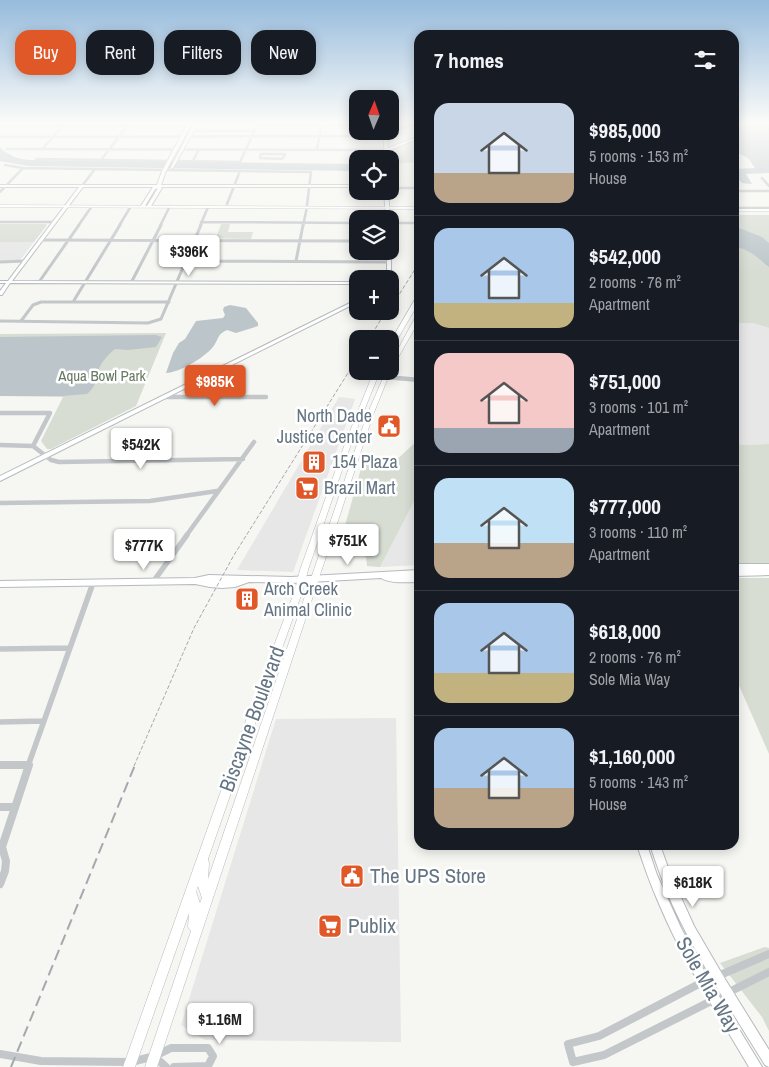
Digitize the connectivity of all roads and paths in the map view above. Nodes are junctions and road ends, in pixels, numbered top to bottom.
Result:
1 (18, 173) edge
2 (92, 173) edge
3 (165, 173) edge
4 (239, 173) edge
5 (312, 173) edge
6 (768, 178) edge
7 (768, 184) edge
8 (0, 186) edge
9 (6, 186) junction
10 (82, 186) junction
11 (158, 186) junction
12 (235, 186) junction
13 (311, 187) junction
14 (349, 187) edge
15 (399, 188) edge
16 (414, 188) edge
17 (739, 191) edge
18 (769, 191) edge
19 (0, 192) edge
20 (387, 200) edge
21 (29, 204) junction
22 (181, 204) junction
23 (228, 204) junction
24 (0, 205) edge
25 (68, 205) junction
26 (147, 205) junction
27 (12, 206) junction
28 (92, 206) junction
29 (131, 206) junction
30 (170, 206) junction
31 (208, 206) junction
32 (217, 206) junction
33 (308, 206) junction
34 (387, 206) junction
35 (414, 206) edge
36 (387, 210) edge
37 (739, 210) edge
38 (769, 210) edge
39 (0, 222) edge
40 (54, 222) junction
41 (201, 222) junction
42 (304, 223) junction
43 (349, 223) edge
44 (399, 223) edge
45 (414, 223) edge
46 (40, 240) junction
47 (69, 240) junction
48 (110, 240) junction
49 (152, 240) junction
50 (194, 240) junction
51 (300, 241) junction
52 (349, 241) edge
53 (24, 261) junction
54 (186, 261) junction
55 (296, 261) junction
56 (0, 262) edge
57 (389, 262) joint
58 (388, 270) edge
59 (0, 282) edge
60 (9, 282) junction
61 (39, 282) junction
62 (85, 282) junction
63 (131, 282) junction
64 (177, 282) junction
65 (349, 284) edge
66 (0, 294) edge
67 (73, 302) junction
68 (169, 302) junction
69 (349, 304) edge
70 (414, 305) edge
71 (411, 310) junction
72 (414, 311) edge
73 (0, 321) edge
74 (21, 321) junction
75 (414, 325) edge
76 (399, 331) edge
77 (399, 338) edge
78 (406, 339) junction
79 (399, 352) edge
80 (399, 375) edge
81 (414, 379) edge
82 (374, 380) edge
83 (385, 380) edge
84 (164, 397) junction
85 (266, 397) dead end
86 (0, 413) edge
87 (254, 442) dead end
88 (348, 442) junction
89 (0, 445) edge
90 (33, 446) junction
91 (46, 456) junction
92 (356, 458) junction
93 (243, 459) junction
94 (0, 479) edge
95 (217, 491) junction
96 (0, 503) edge
97 (769, 566) edge
98 (739, 567) edge
99 (769, 572) edge
100 (414, 573) edge
101 (739, 573) edge
102 (381, 576) junction
103 (303, 578) junction
104 (315, 579) junction
105 (414, 579) edge
106 (154, 582) junction
107 (93, 583) junction
108 (0, 584) edge
109 (69, 648) junction
110 (0, 649) edge
111 (254, 712) junction
112 (268, 714) junction
113 (43, 721) junction
114 (0, 722) edge
115 (0, 765) edge
116 (29, 765) junction
117 (0, 807) edge
118 (14, 807) junction
119 (1, 848) edge
120 (644, 850) edge
121 (657, 850) edge
122 (206, 851) junction
123 (0, 884) edge
124 (191, 893) junction
125 (208, 898) junction
126 (192, 944) junction
127 (769, 954) edge
128 (769, 972) edge
129 (718, 976) junction
130 (706, 981) junction
131 (728, 991) junction
132 (715, 998) junction
133 (0, 1054) edge
134 (769, 1061) edge
135 (153, 1062) edge
136 (130, 1065) edge
137 (166, 1067) edge
138 (174, 1067) edge
139 (756, 1067) edge

1 - 9 street
2 - 10 street
3 - 11 street
4 - 12 street
5 - 13 street
6 - 7 street
8 - 9 street
9 - 10 street
9 - 19 street
10 - 11 street
10 - 25 street
11 - 12 street
11 - 26 street
12 - 13 street
12 - 23 street
13 - 14 street
13 - 33 street
15 - 16 street
17 - 18 street
20 - 34 street
21 - 24 main road
21 - 25 main road
21 - 27 main road
22 - 23 main road
22 - 26 main road
22 - 30 main road
23 - 32 main road
23 - 33 main road
24 - 27 main road
25 - 26 main road
25 - 27 main road
25 - 28 main road
25 - 40 street
26 - 29 main road
26 - 30 main road
28 - 29 main road
28 - 47 street
29 - 48 street
30 - 31 main road
30 - 49 street
31 - 32 main road
31 - 41 street
32 - 33 main road
33 - 34 main road
33 - 34 main road
33 - 42 street
34 - 35 main road
34 - 36 street
37 - 38 main road
39 - 40 street
40 - 46 street
41 - 42 street
41 - 50 street
42 - 43 street
42 - 51 street
44 - 45 street
46 - 47 street
46 - 53 street
47 - 48 street
47 - 61 street
48 - 49 street
48 - 62 street
49 - 50 street
49 - 63 street
50 - 51 street
50 - 54 street
51 - 52 street
51 - 55 street
53 - 56 street
53 - 60 street
54 - 55 street
54 - 64 street
55 - 57 street
57 - 58 street
59 - 60 street
60 - 61 street
60 - 66 street
61 - 62 street
62 - 63 street
62 - 67 street
63 - 64 street
64 - 65 street
64 - 68 street
67 - 68 street
67 - 74 street
68 - 74 street
69 - 84 street
70 - 71 main road
71 - 72 street
71 - 76 main road
73 - 74 street
75 - 78 main road, Biscayne Boulevard
77 - 78 main road
78 - 79 main road, Biscayne Boulevard
80 - 81 street
82 - 88 main road, Biscayne Boulevard
83 - 92 main road, Biscayne Boulevard
84 - 85 street
84 - 91 street
86 - 90 street
87 - 93 street
88 - 92 main road
88 - 103 main road, Biscayne Boulevard
89 - 90 street
90 - 91 street
91 - 93 street
91 - 94 street
92 - 104 main road, Biscayne Boulevard
93 - 95 street
95 - 96 street
95 - 106 street
97 - 98 street
99 - 101 street
100 - 102 street
102 - 104 street
102 - 105 street
103 - 104 street
103 - 106 street
103 - 111 main road, Biscayne Boulevard
104 - 112 main road, Biscayne Boulevard
106 - 107 street
107 - 108 street
107 - 109 street
109 - 110 street
109 - 113 street
111 - 112 main road
111 - 122 main road, Biscayne Boulevard
112 - 125 main road, Biscayne Boulevard
113 - 114 street
113 - 116 street
115 - 116 street
116 - 118 street
117 - 118 street
118 - 119 street
119 - 123 street
120 - 130 street, Sole Mia Way
121 - 129 street, Sole Mia Way
122 - 124 main road, Biscayne Boulevard
122 - 125 main road
124 - 126 main road
124 - 136 main road, Biscayne Boulevard
125 - 126 main road, Biscayne Boulevard
126 - 135 main road, Biscayne Boulevard
127 - 129 street
128 - 131 street
129 - 130 street
129 - 131 street, Sole Mia Way
130 - 132 street, Sole Mia Way
130 - 132 street
131 - 132 street
131 - 134 street, Sole Mia Way
132 - 139 street, Sole Mia Way
133 - 136 street
135 - 136 street
135 - 137 street
135 - 138 street

